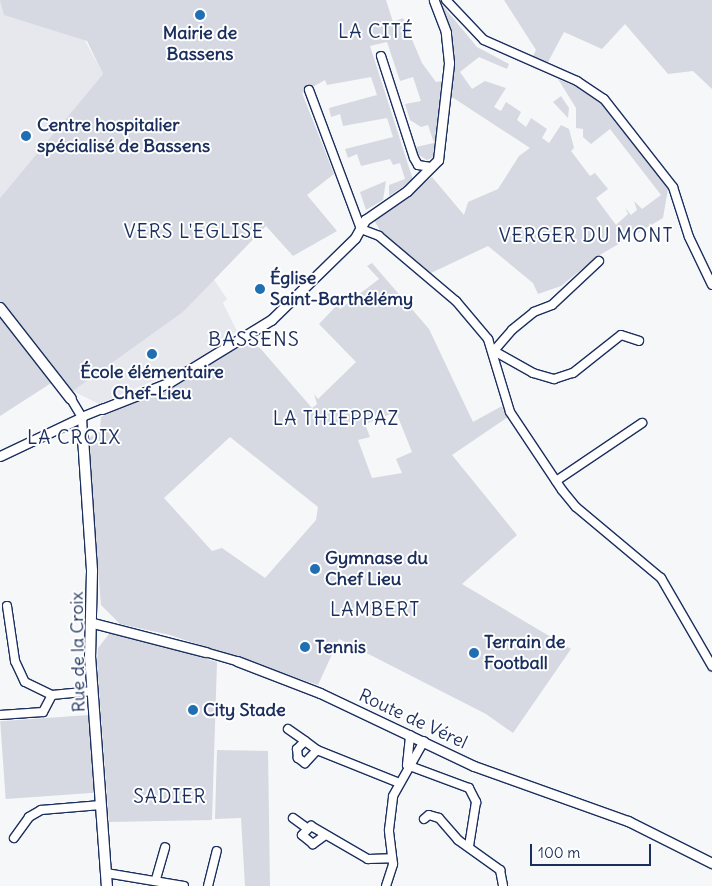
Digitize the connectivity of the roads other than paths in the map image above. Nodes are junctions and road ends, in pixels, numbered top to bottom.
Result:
1 (434, 0) edge
2 (446, 0) edge
3 (381, 56) dead end
4 (309, 90) dead end
5 (430, 167) junction
6 (361, 228) junction
7 (599, 261) dead end
8 (712, 285) edge
9 (0, 308) edge
10 (639, 341) dead end
11 (494, 352) junction
12 (71, 399) joint
13 (102, 409) joint
14 (82, 417) junction
15 (642, 423) dead end
16 (83, 438) joint
17 (0, 456) edge
18 (556, 481) junction
19 (7, 606) dead end
20 (93, 623) junction
21 (205, 652) joint
22 (237, 661) joint
23 (712, 666) edge
24 (93, 691) junction
25 (52, 695) junction
26 (0, 715) edge
27 (288, 729) dead end
28 (410, 735) junction
29 (305, 741) junction
30 (424, 741) junction
31 (317, 750) junction
32 (407, 764) junction
33 (397, 782) junction
34 (101, 805) junction
35 (293, 818) dead end
36 (424, 819) dead end
37 (306, 828) junction
38 (324, 836) junction
39 (14, 838) dead end
40 (469, 846) junction
41 (165, 847) dead end
42 (217, 851) dead end
43 (392, 858) junction
44 (712, 863) edge
45 (106, 872) junction
46 (156, 879) junction
47 (145, 882) edge
48 (107, 886) edge
49 (184, 886) edge
50 (208, 886) edge
51 (386, 886) edge
52 (503, 886) edge

1 - 5 street
2 - 8 street
3 - 5 street
4 - 6 street
5 - 6 street
6 - 11 street
6 - 13 street
7 - 11 street
9 - 12 main road
10 - 11 street
11 - 18 street
12 - 14 street
13 - 14 street
14 - 16 street, Rue de la Croix
14 - 17 street
15 - 18 street
16 - 20 main road, Rue de la Croix
18 - 23 street
19 - 25 street
20 - 21 street, Route de Vérel
20 - 24 main road, Rue de la Croix
21 - 22 street, Route de Vérel
22 - 28 street, Route de Vérel
24 - 25 street
24 - 34 main road, Rue de la Croix
25 - 26 street
27 - 29 street
28 - 30 street, Route de Vérel
28 - 32 street
29 - 31 street
29 - 31 street
30 - 32 street
30 - 44 street, Route de Vérel
31 - 33 street
32 - 33 street
32 - 40 street
33 - 43 street
34 - 39 street
34 - 45 main road, Rue de la Croix
35 - 37 street
36 - 40 street
37 - 38 street
37 - 38 street
38 - 43 street
40 - 52 street
41 - 46 street
42 - 50 street
43 - 51 street
45 - 47 street
45 - 48 main road, Rue de la Croix
46 - 47 street
46 - 49 street

